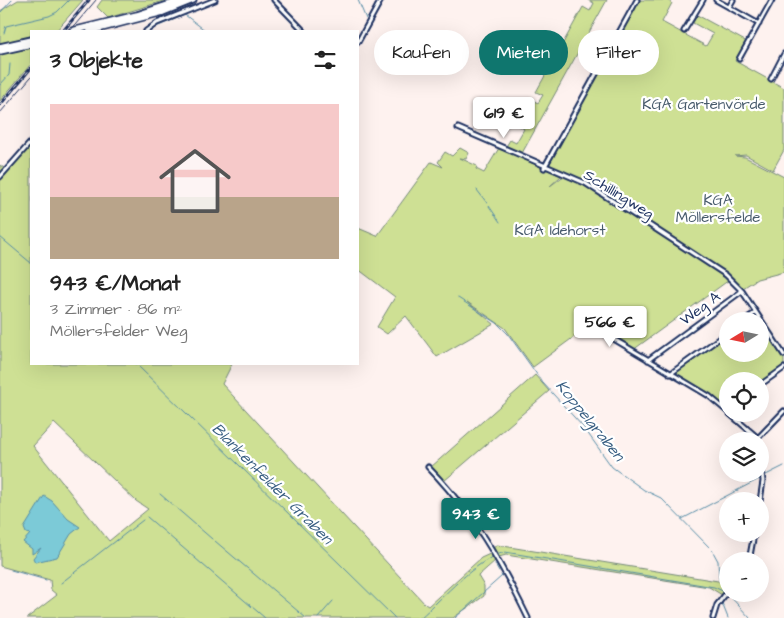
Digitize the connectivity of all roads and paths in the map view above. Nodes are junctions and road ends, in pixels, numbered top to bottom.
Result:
1 (190, 0) edge
2 (215, 0) edge
3 (274, 0) edge
4 (381, 0) edge
5 (638, 0) edge
6 (702, 0) edge
7 (716, 0) edge
8 (733, 0) edge
9 (772, 0) edge
10 (729, 7) junction
11 (759, 24) junction
12 (78, 30) edge
13 (94, 30) edge
14 (148, 30) edge
15 (303, 30) edge
16 (684, 31) dead end
17 (30, 40) edge
18 (359, 40) edge
19 (30, 44) edge
20 (0, 47) edge
21 (0, 51) edge
22 (784, 54) edge
23 (739, 59) dead end
24 (771, 79) dead end
25 (458, 128) dead end
26 (30, 143) edge
27 (544, 168) junction
28 (0, 177) edge
29 (742, 291) junction
30 (754, 312) edge
31 (592, 326) dead end
32 (769, 333) edge
33 (719, 339) edge
34 (784, 355) edge
35 (648, 360) junction
36 (784, 368) edge
37 (670, 374) junction
38 (769, 379) edge
39 (719, 404) edge
40 (784, 411) edge
41 (739, 422) edge
42 (750, 432) edge
43 (765, 432) edge
44 (428, 467) dead end
45 (721, 602) edge
46 (528, 618) edge
47 (713, 618) edge

1 - 12 highway
1 - 13 highway
2 - 14 street
3 - 15 street
4 - 18 street
5 - 27 street
6 - 16 street
7 - 10 street
8 - 10 street
9 - 11 street
10 - 11 street
11 - 23 street
17 - 20 highway
19 - 21 highway
22 - 24 street
25 - 27 street, Schillingweg
26 - 28 street
27 - 29 street, Schillingweg
29 - 30 street, Schillingweg
29 - 35 street, Weg A
31 - 35 street
32 - 34 street, Schillingweg
33 - 37 street
35 - 37 street
36 - 38 street
37 - 39 street
40 - 43 street
41 - 42 street
44 - 46 street
45 - 47 street

